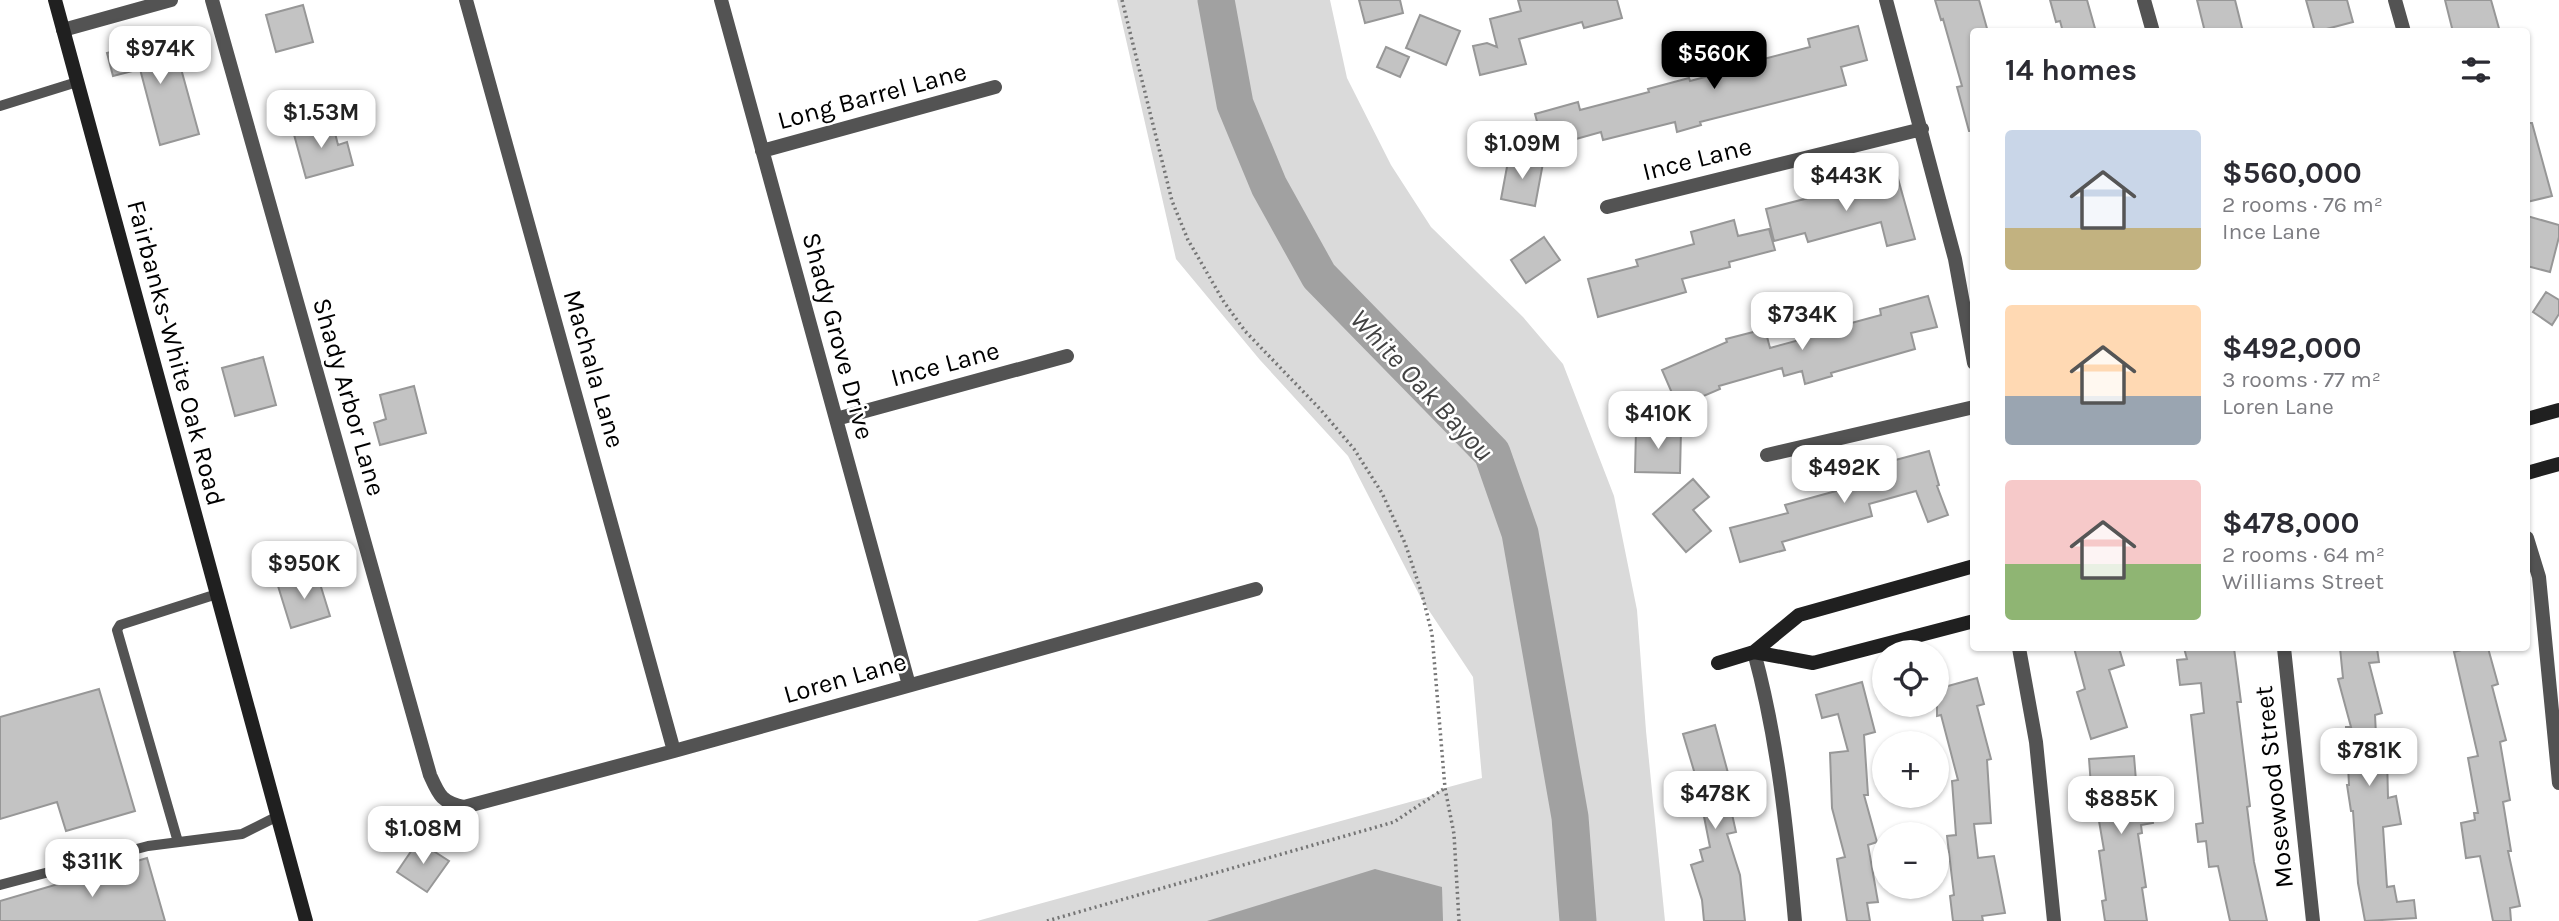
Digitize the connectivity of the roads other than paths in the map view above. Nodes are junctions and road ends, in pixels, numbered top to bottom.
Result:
1 (55, 0) edge
2 (171, 0) edge
3 (212, 0) edge
4 (466, 0) edge
5 (721, 0) edge
6 (1886, 0) edge
7 (2144, 0) edge
8 (2395, 0) edge
9 (2152, 28) edge
10 (2403, 28) edge
11 (63, 30) junction
12 (77, 82) junction
13 (995, 87) dead end
14 (0, 106) edge
15 (1922, 129) junction
16 (762, 151) junction
17 (1606, 207) dead end
18 (1970, 337) edge
19 (1067, 356) dead end
20 (1970, 408) edge
21 (2559, 410) edge
22 (2530, 418) edge
23 (836, 419) junction
24 (1767, 455) dead end
25 (2559, 464) edge
26 (2530, 472) edge
27 (2530, 548) edge
28 (1970, 567) edge
29 (1256, 589) dead end
30 (217, 594) junction
31 (1970, 622) edge
32 (2020, 651) edge
33 (2284, 651) edge
34 (1754, 652) junction
35 (1718, 663) dead end
36 (909, 685) junction
37 (674, 751) junction
38 (2559, 783) edge
39 (446, 803) joint
40 (278, 816) junction
41 (178, 842) junction
42 (0, 885) edge
43 (306, 921) edge
44 (1796, 921) edge
45 (2054, 921) edge
46 (2313, 921) edge

1 - 11 street, Fairbanks-White Oak Road
2 - 11 street
3 - 39 street, Shady Arbor Lane
4 - 37 street, Machala Lane
5 - 16 street, Shady Grove Drive
6 - 15 street
7 - 9 street
8 - 10 street
11 - 12 street, Fairbanks-White Oak Road
12 - 14 lane
12 - 30 street, Fairbanks-White Oak Road
13 - 16 street, Long Barrel Lane
15 - 17 street, Ince Lane
15 - 18 street
16 - 23 street, Shady Grove Drive
19 - 23 street, Ince Lane
20 - 24 street
21 - 22 street
23 - 36 street, Shady Grove Drive
25 - 26 street
27 - 38 street
28 - 34 street
29 - 36 street, Loren Lane
30 - 40 street, Fairbanks-White Oak Road
30 - 41 lane
31 - 34 street
32 - 45 street
33 - 46 street, Mosewood Street
34 - 35 street
34 - 44 street
36 - 37 street, Loren Lane
37 - 39 street, Loren Lane
40 - 41 lane
40 - 43 street, Fairbanks-White Oak Road
41 - 42 lane

